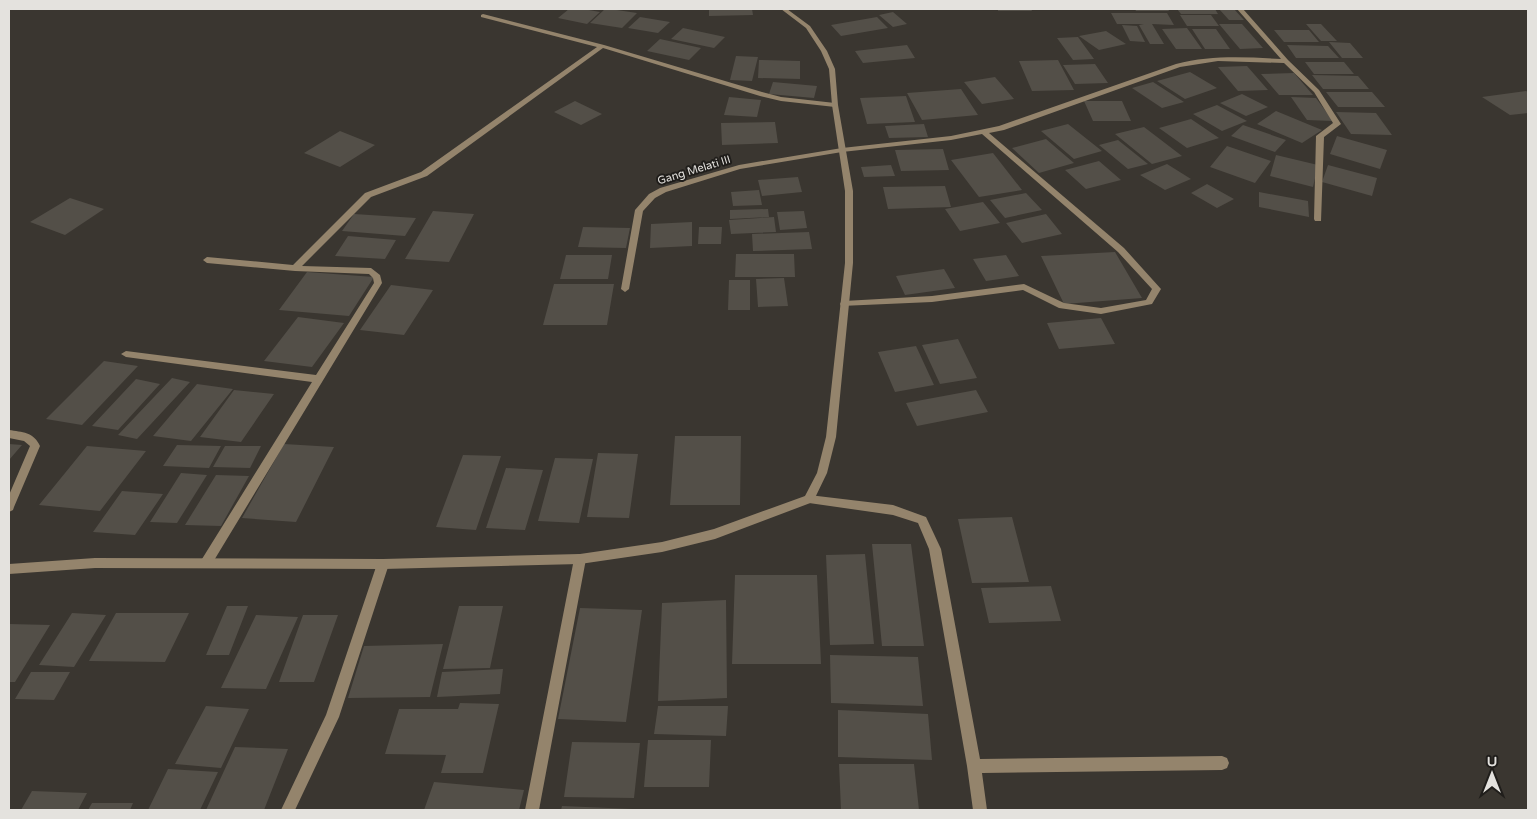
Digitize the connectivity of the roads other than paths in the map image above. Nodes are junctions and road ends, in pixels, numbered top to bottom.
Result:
1 (784, 9) edge
2 (1240, 9) edge
3 (483, 16) dead end
4 (602, 46) junction
5 (1286, 62) junction
6 (835, 105) junction
7 (983, 131) junction
8 (842, 150) junction
9 (1318, 219) dead end
10 (207, 260) dead end
11 (295, 268) junction
12 (625, 289) dead end
13 (844, 304) junction
14 (126, 354) dead end
15 (320, 379) junction
16 (9, 434) edge
17 (809, 499) junction
18 (9, 507) edge
19 (580, 559) junction
20 (206, 563) junction
21 (383, 564) junction
22 (9, 569) edge
23 (1222, 762) dead end
24 (974, 766) junction
25 (288, 810) edge
26 (532, 810) edge
27 (980, 810) edge

1 - 6 street
2 - 5 street
3 - 4 street
4 - 6 street
4 - 11 street
5 - 7 street, Gang Melati III
5 - 9 street
6 - 8 street
7 - 8 street, Gang Melati III
7 - 13 street
8 - 12 street, Gang Melati III
8 - 13 street
10 - 11 street
11 - 15 street
13 - 17 street
14 - 15 street
15 - 20 street
16 - 18 street
17 - 19 street
17 - 24 street
19 - 21 street
19 - 26 street
20 - 21 street
20 - 22 street
21 - 25 street
23 - 24 street
24 - 27 street

